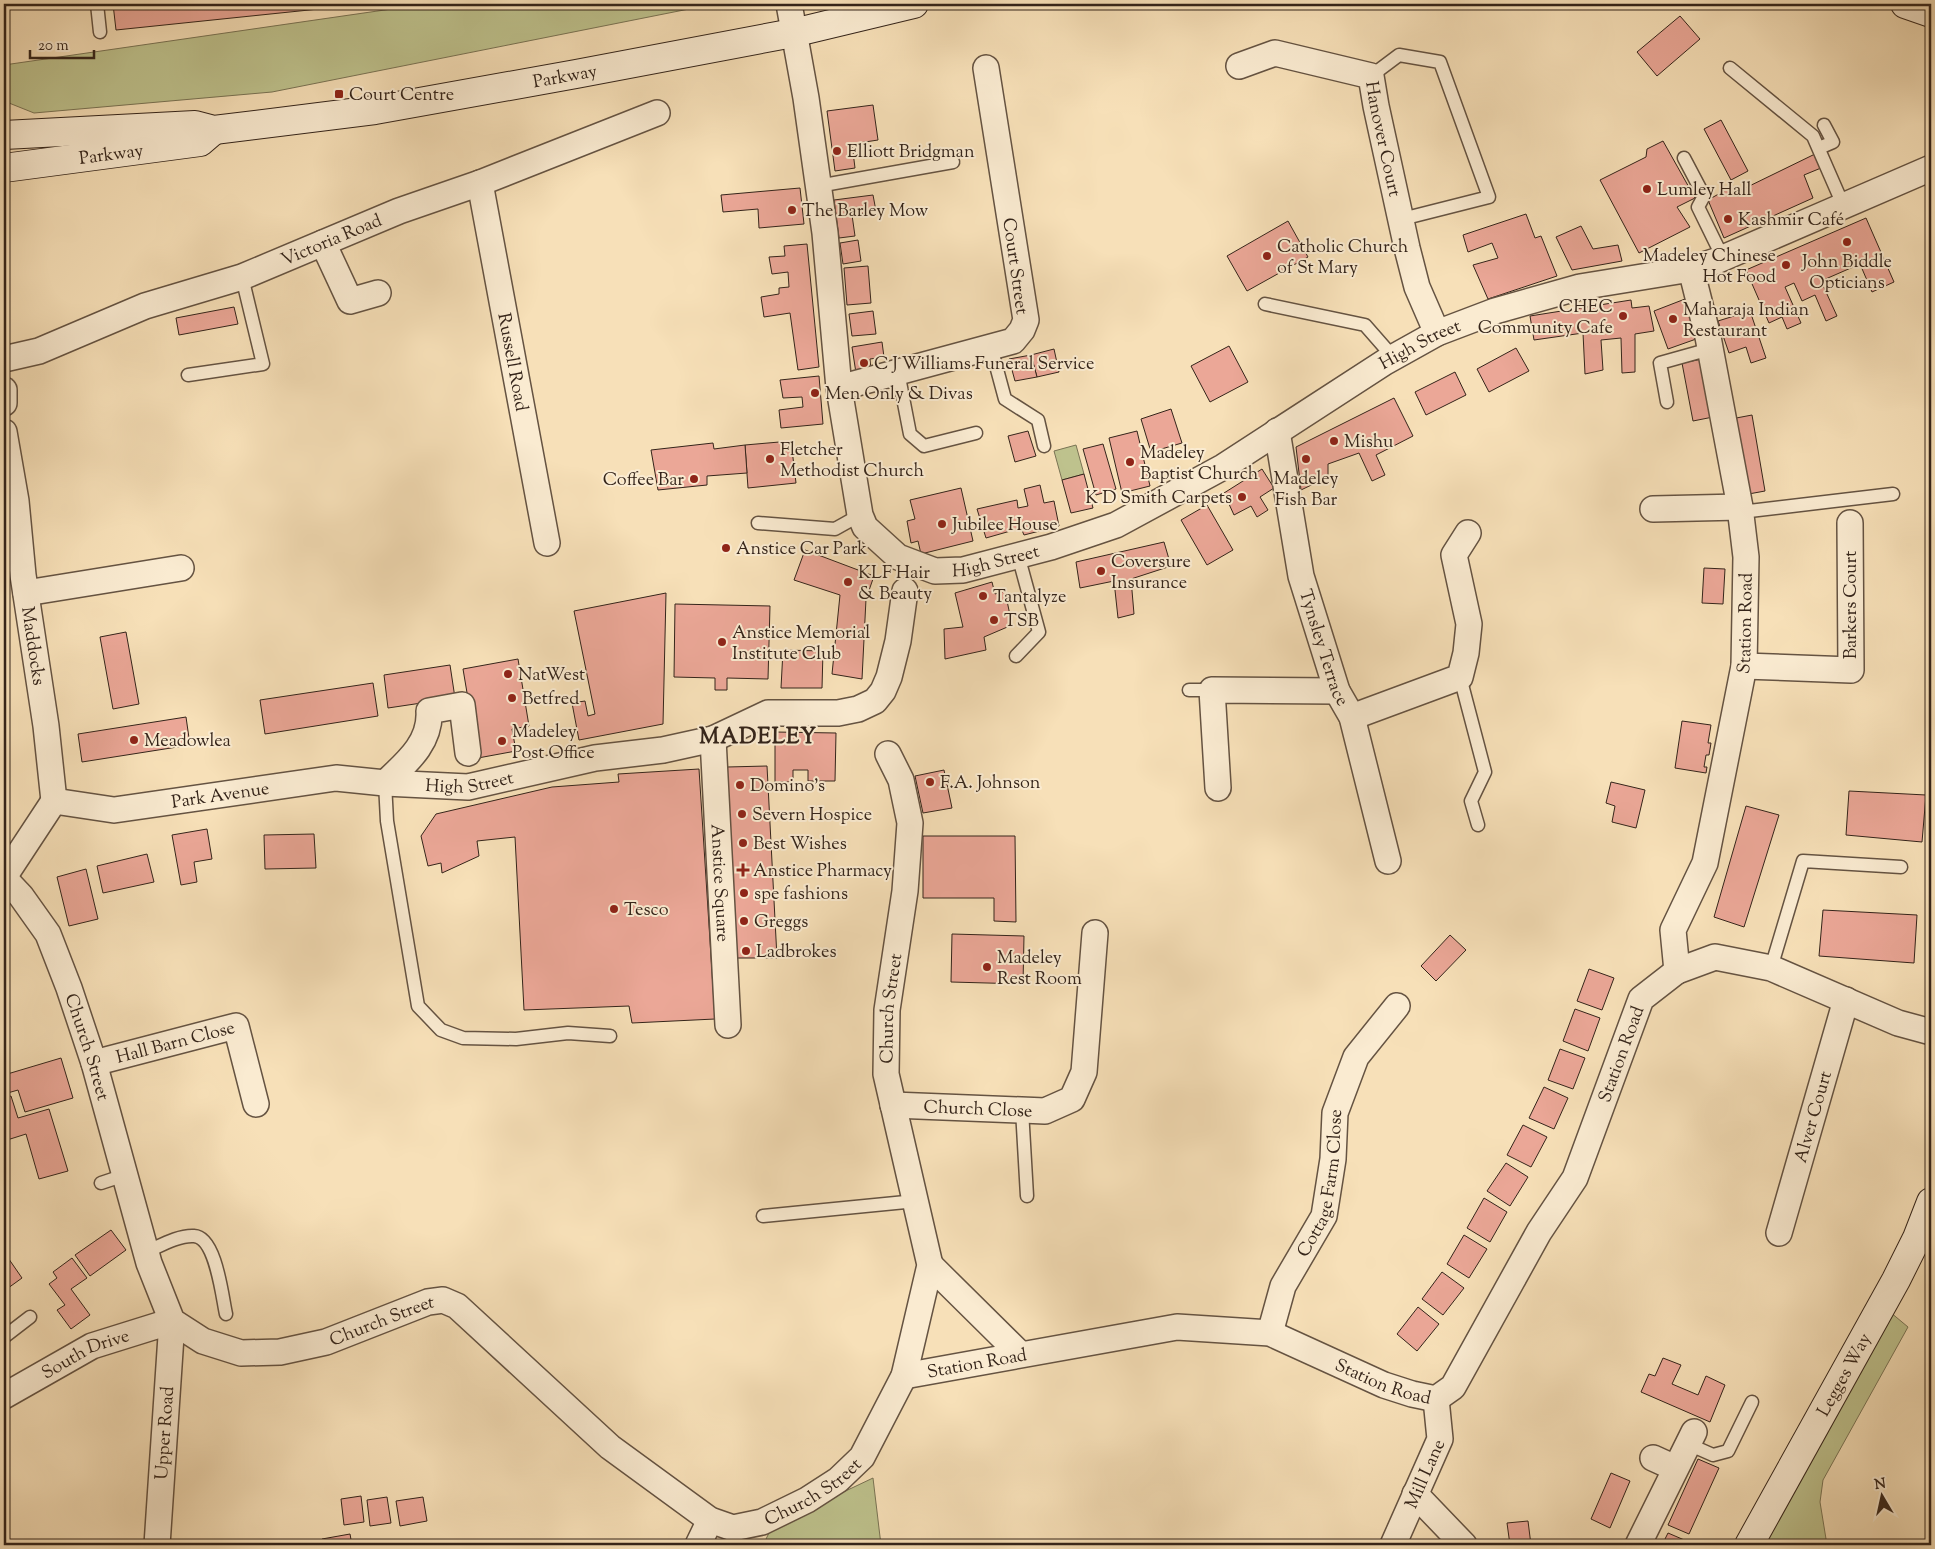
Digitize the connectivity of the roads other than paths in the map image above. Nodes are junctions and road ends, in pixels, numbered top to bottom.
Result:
1 (97, 4) edge
2 (789, 4) edge
3 (914, 4) edge
4 (1905, 4) edge
5 (1931, 13) edge
6 (100, 32) dead end
7 (793, 33) junction
8 (1239, 66) dead end
9 (986, 68) dead end
10 (1730, 68) dead end
11 (1372, 76) junction
12 (657, 113) dead end
13 (1824, 125) dead end
14 (214, 130) junction
15 (4, 134) edge
16 (1819, 148) junction
17 (1684, 158) dead end
18 (953, 162) dead end
19 (4, 168) edge
20 (1931, 168) edge
21 (480, 183) junction
22 (818, 186) junction
23 (1844, 207) junction
24 (1402, 219) junction
25 (323, 243) junction
26 (1723, 258) junction
27 (1691, 268) junction
28 (242, 277) junction
29 (378, 293) dead end
30 (1265, 304) dead end
31 (1437, 333) junction
32 (991, 347) junction
33 (1710, 349) junction
34 (1393, 357) junction
35 (4, 359) edge
36 (898, 372) junction
37 (188, 375) dead end
38 (839, 388) junction
39 (4, 390) edge
40 (1667, 402) dead end
41 (4, 403) edge
42 (1276, 431) junction
43 (4, 432) edge
44 (976, 433) dead end
45 (1044, 446) dead end
46 (1894, 494) dead end
47 (1653, 509) dead end
48 (1740, 509) junction
49 (860, 515) junction
50 (758, 523) dead end
51 (1850, 523) dead end
52 (1468, 533) dead end
53 (547, 542) dead end
54 (1018, 555) junction
55 (898, 557) junction
56 (181, 568) dead end
57 (932, 569) junction
58 (905, 591) junction
59 (26, 593) junction
60 (1016, 656) dead end
61 (1744, 666) junction
62 (1460, 677) junction
63 (1337, 691) junction
64 (1352, 717) junction
65 (713, 740) junction
66 (468, 753) dead end
67 (888, 754) dead end
68 (385, 783) junction
69 (1218, 788) dead end
70 (54, 801) junction
71 (1478, 825) dead end
72 (1388, 861) dead end
73 (1901, 867) dead end
74 (4, 877) edge
75 (1095, 933) dead end
76 (1771, 968) junction
77 (1677, 972) junction
78 (1846, 1000) junction
79 (1397, 1006) dead end
80 (728, 1025) dead end
81 (1931, 1032) edge
82 (610, 1036) dead end
83 (94, 1063) junction
84 (256, 1104) dead end
85 (893, 1105) junction
86 (1022, 1110) junction
87 (125, 1175) junction
88 (101, 1183) dead end
89 (1028, 1196) dead end
90 (916, 1202) junction
91 (1931, 1202) edge
92 (762, 1216) dead end
93 (1779, 1233) dead end
94 (146, 1252) junction
95 (930, 1265) junction
96 (226, 1314) dead end
97 (30, 1317) dead end
98 (172, 1321) junction
99 (1270, 1333) junction
100 (4, 1337) edge
101 (1020, 1354) junction
102 (904, 1376) junction
103 (4, 1396) edge
104 (1436, 1399) junction
105 (1752, 1402) dead end
106 (1691, 1438) joint
107 (1415, 1494) junction
108 (710, 1520) junction
109 (157, 1545) edge
110 (698, 1545) edge
111 (1392, 1545) edge
112 (1464, 1545) edge
113 (1638, 1545) edge
114 (1749, 1545) edge

1 - 6 lane
2 - 7 street
3 - 7 street, Parkway
4 - 5 street
7 - 14 street, Parkway
7 - 22 street
8 - 11 street, Hanover Court
9 - 32 street, Court Street
10 - 16 lane
11 - 24 street, Hanover Court
11 - 24 lane
12 - 21 street, Victoria Road
13 - 16 lane
14 - 15 street, Parkway
14 - 19 street, Parkway
16 - 23 lane
17 - 26 lane
18 - 22 lane
20 - 23 street, High Street
21 - 25 street, Victoria Road
21 - 53 street, Russell Road
22 - 38 street
23 - 26 street, High Street
24 - 31 street, Hanover Court
25 - 28 street, Victoria Road
25 - 29 street
26 - 27 street, High Street
27 - 31 street, High Street
27 - 33 street, Station Road
28 - 35 street, Victoria Road
28 - 37 lane
30 - 34 lane
31 - 34 street, High Street
32 - 36 street, Court Street
32 - 45 lane
33 - 40 lane
33 - 48 street, Station Road
34 - 42 street, High Street
36 - 38 street, Court Street
36 - 44 lane
38 - 49 street
39 - 41 street
42 - 54 street, High Street
42 - 63 street, Tynsley Terrace
43 - 59 street, Maddocks
46 - 48 lane
47 - 48 street
48 - 61 street, Station Road
49 - 50 lane
49 - 55 street
51 - 61 street, Barkers Court
52 - 62 street
54 - 57 street, High Street
54 - 60 lane
55 - 57 street, High Street
55 - 58 street
56 - 59 street
57 - 58 street, High Street
58 - 65 street, High Street
59 - 70 street, Maddocks
61 - 77 street, Station Road
62 - 64 street
62 - 71 lane
63 - 64 street, Tynsley Terrace
63 - 69 street
64 - 72 street, Tynsley Terrace
65 - 68 street, High Street
65 - 80 street, Anstice Square
66 - 68 street
67 - 85 street, Church Street
68 - 70 street, Park Avenue
68 - 82 lane
70 - 74 street
73 - 76 lane
74 - 83 street, Church Street
75 - 86 street, Church Close
76 - 77 street, Station Road
76 - 78 street, Station Road
77 - 104 street, Station Road
78 - 81 street, Station Road
78 - 93 street, Alver Court
79 - 99 street, Cottage Farm Close
83 - 84 street, Hall Barn Close
83 - 87 street, Church Street
85 - 86 street, Church Close
85 - 90 street, Church Street
86 - 89 lane
87 - 88 lane
87 - 94 street, Church Street
90 - 92 lane
90 - 95 street, Church Street
91 - 114 street, Legges Way
94 - 96 lane
94 - 98 street, Church Street
95 - 101 street
95 - 102 street, Church Street
97 - 100 lane
98 - 103 street, South Drive
98 - 108 street, Church Street
98 - 109 street, Upper Road
99 - 101 street, Station Road
99 - 104 street, Station Road
101 - 102 street, Station Road
102 - 108 street, Church Street
104 - 107 street, Mill Lane
105 - 106 lane
106 - 113 street
107 - 111 street, Mill Lane
107 - 112 street
108 - 110 street

